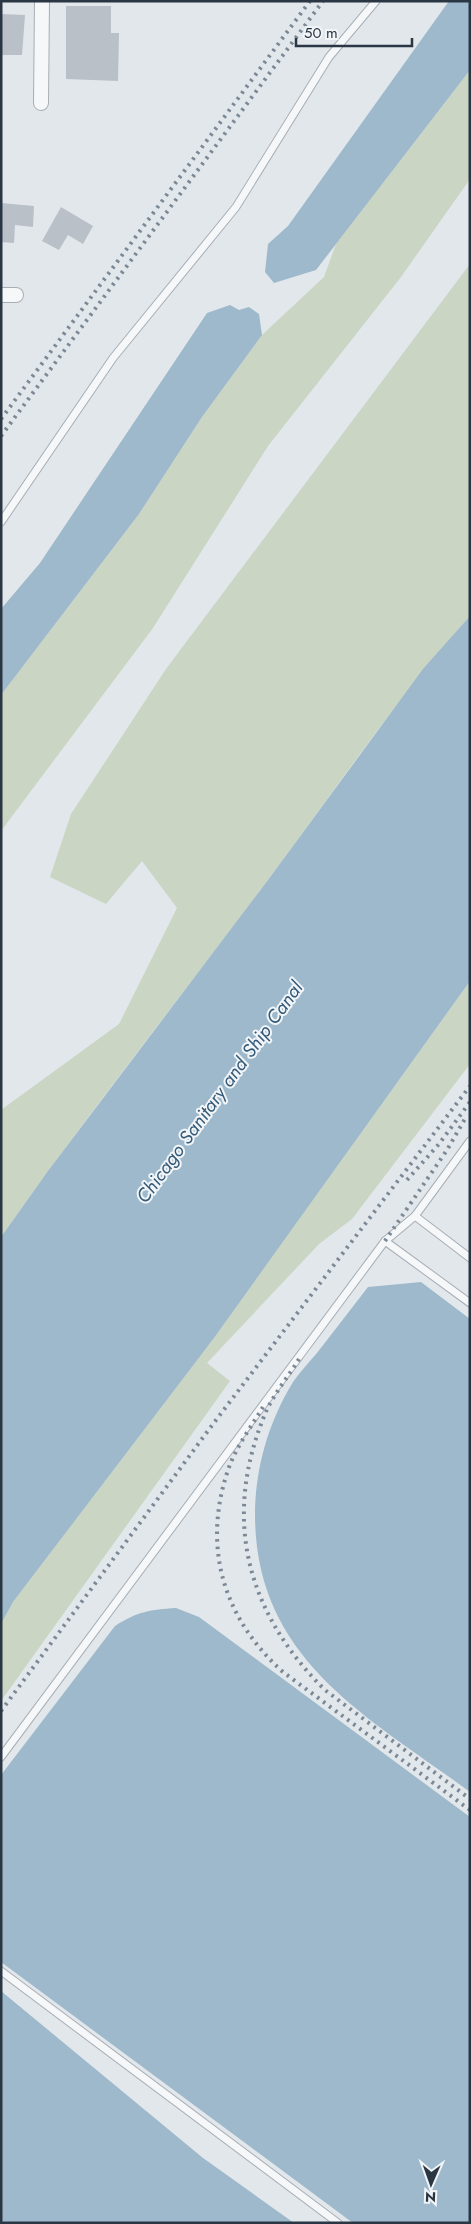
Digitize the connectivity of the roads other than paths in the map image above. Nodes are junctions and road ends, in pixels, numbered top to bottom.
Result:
1 (42, 1) edge
2 (376, 1) edge
3 (41, 103) dead end
4 (1, 295) edge
5 (16, 295) dead end
6 (1, 522) edge
7 (470, 1141) edge
8 (415, 1216) junction
9 (385, 1241) junction
10 (470, 1258) edge
11 (470, 1304) edge
12 (1, 1757) edge
13 (1, 1972) edge
14 (338, 2223) edge

1 - 3 street
2 - 6 lane
4 - 5 street
7 - 8 lane
8 - 9 lane
8 - 10 lane
9 - 11 lane
9 - 12 lane
13 - 14 lane

